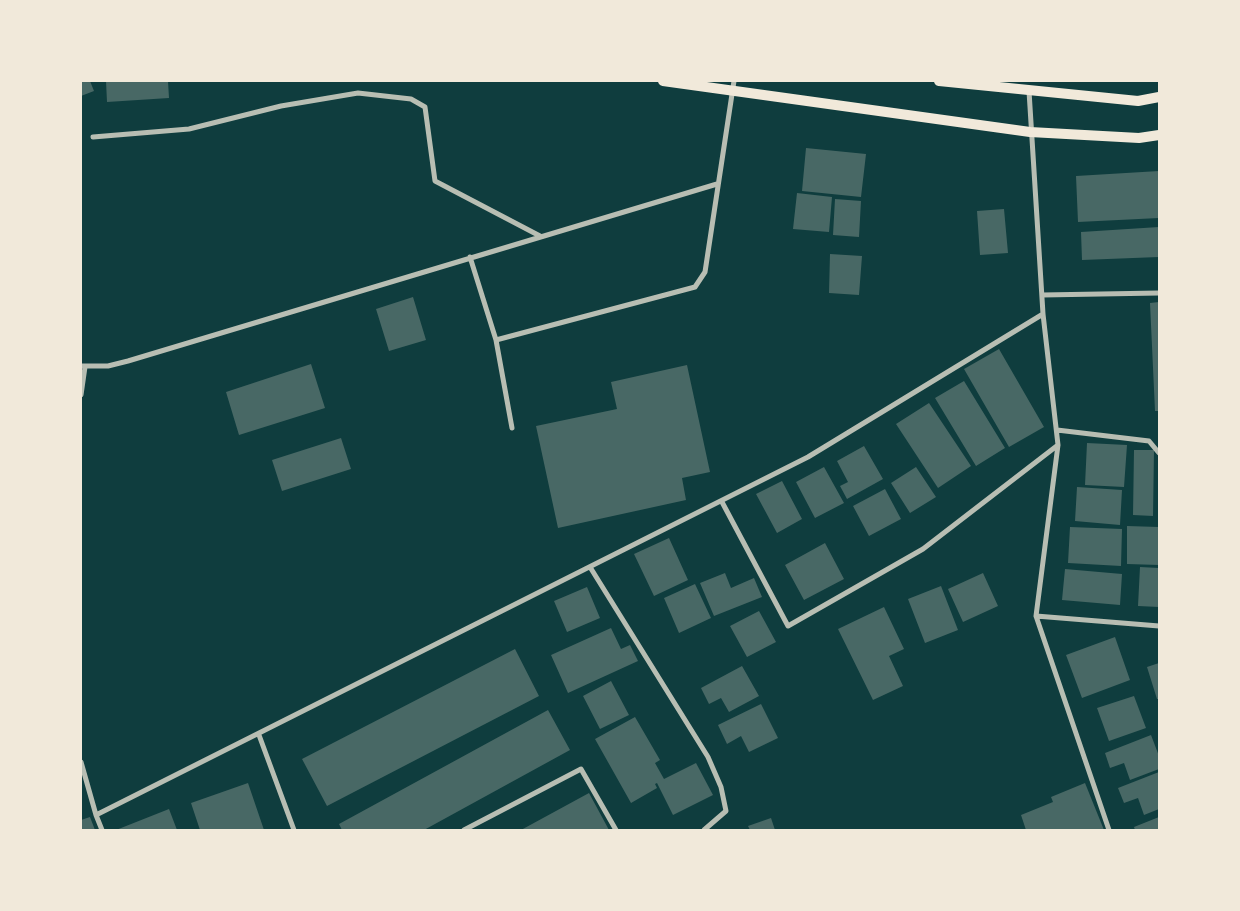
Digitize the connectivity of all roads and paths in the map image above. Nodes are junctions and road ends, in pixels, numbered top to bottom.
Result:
1 (663, 81) edge
2 (939, 81) edge
3 (733, 86) edge
4 (1029, 91) junction
5 (1159, 97) edge
6 (1030, 132) junction
7 (1159, 135) edge
8 (93, 137) dead end
9 (717, 184) junction
10 (541, 236) junction
11 (470, 257) junction
12 (1159, 293) edge
13 (1042, 295) junction
14 (1043, 314) junction
15 (496, 340) junction
16 (83, 366) edge
17 (81, 395) edge
18 (512, 428) dead end
19 (1057, 430) junction
20 (1058, 445) junction
21 (1159, 453) edge
22 (722, 502) junction
23 (590, 567) junction
24 (1036, 616) junction
25 (1159, 626) edge
26 (259, 735) junction
27 (81, 762) edge
28 (96, 815) junction
29 (102, 830) edge
30 (294, 830) edge
31 (464, 830) edge
32 (616, 830) edge
33 (704, 830) edge
34 (1109, 830) edge

1 - 3 main road
2 - 4 main road
3 - 6 main road
3 - 9 street
4 - 5 main road
4 - 6 street
6 - 7 main road
6 - 13 street
8 - 10 street
9 - 10 street
9 - 15 street
10 - 11 street
11 - 15 street
11 - 16 street
12 - 13 street
13 - 14 street
14 - 19 street
14 - 22 street
15 - 18 street
16 - 17 street
19 - 20 street
19 - 21 street
20 - 22 street
20 - 24 street
22 - 23 street
23 - 26 street
23 - 33 street
24 - 25 street
24 - 34 street
26 - 28 street
26 - 30 street
27 - 28 street
28 - 29 street
31 - 32 street

